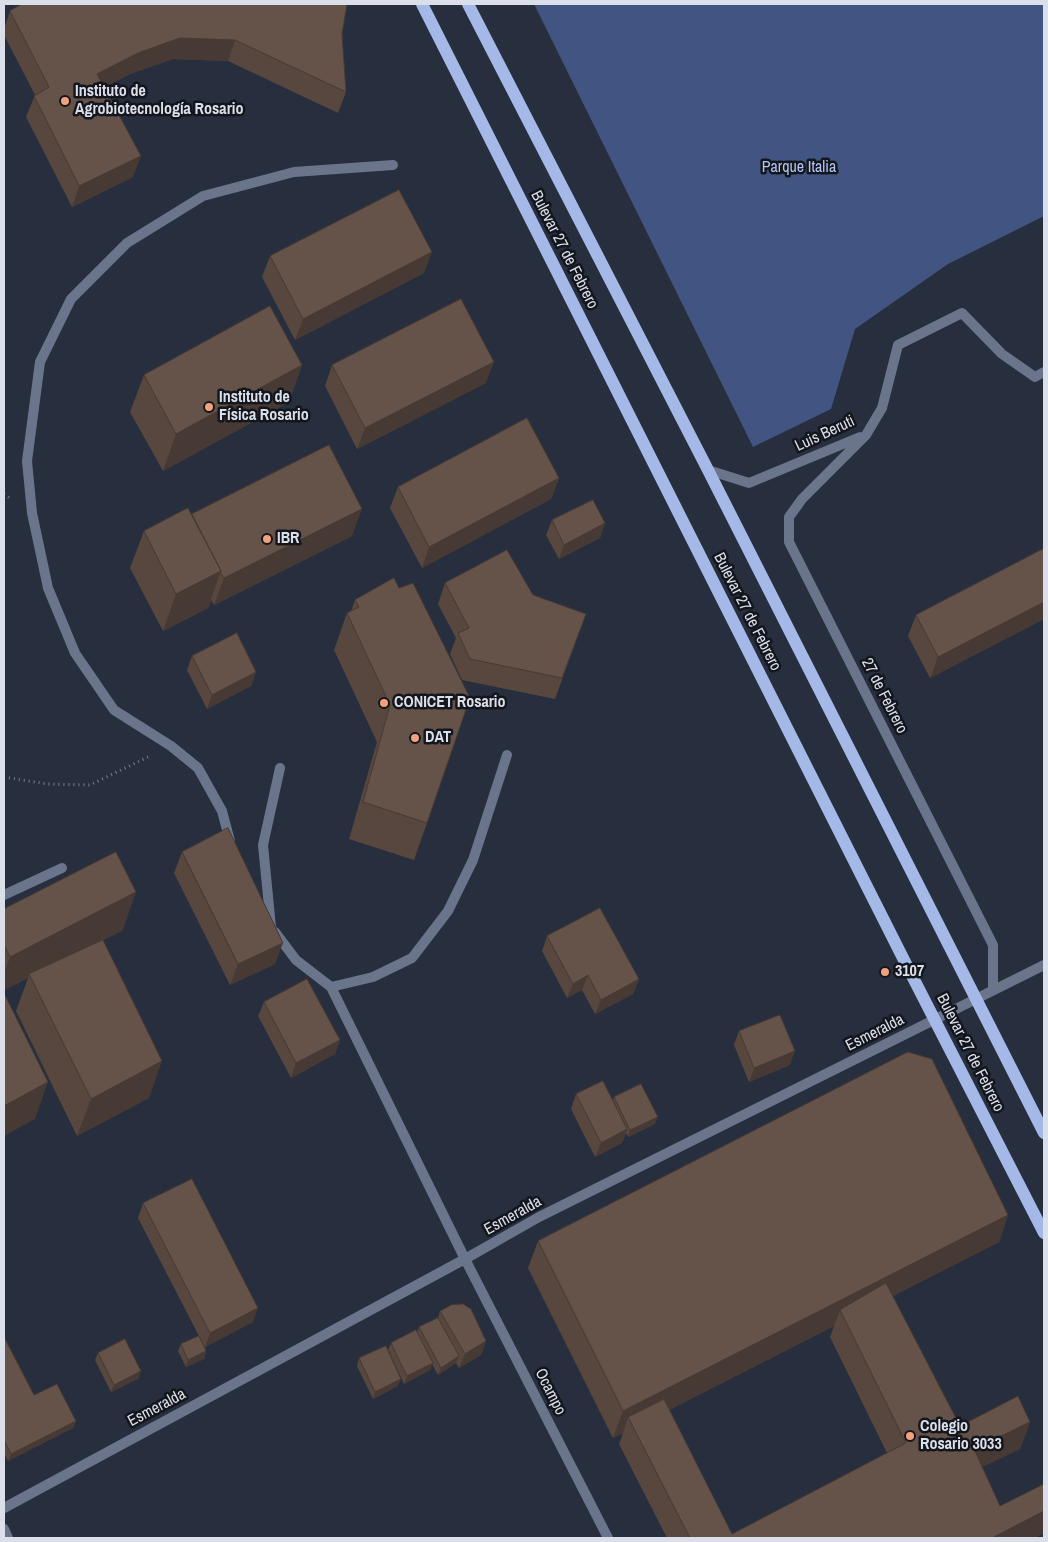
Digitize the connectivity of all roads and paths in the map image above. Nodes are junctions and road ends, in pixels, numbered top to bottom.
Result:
1 (422, 4) edge
2 (468, 4) edge
3 (394, 165) dead end
4 (1044, 372) edge
5 (866, 435) junction
6 (708, 470) junction
7 (171, 746) junction
8 (507, 755) dead end
9 (280, 768) dead end
10 (4, 777) edge
11 (234, 855) edge
12 (62, 868) dead end
13 (4, 895) edge
14 (258, 904) edge
15 (271, 927) junction
16 (1044, 965) edge
17 (331, 987) junction
18 (993, 990) junction
19 (976, 999) junction
20 (934, 1020) junction
21 (1044, 1133) edge
22 (1044, 1233) edge
23 (466, 1259) junction
24 (4, 1508) edge
25 (4, 1529) edge
26 (8, 1538) edge
27 (608, 1538) edge

1 - 20 main road, Bulevar 27 de Febrero
2 - 6 main road, Bulevar 27 de Febrero
3 - 7 street
4 - 5 street, Luis Beruti
5 - 6 street, Luis Beruti
5 - 18 street, 27 de Febrero
6 - 19 main road, Bulevar 27 de Febrero
7 - 10 path
7 - 11 street
8 - 17 street
9 - 15 street
12 - 13 street
14 - 15 street
15 - 17 street
16 - 18 street, Esmeralda
17 - 23 street, Ocampo
18 - 19 street, Esmeralda
19 - 20 street, Esmeralda
19 - 21 main road, Bulevar 27 de Febrero
20 - 22 main road, Bulevar 27 de Febrero
20 - 23 street, Esmeralda
23 - 24 street, Esmeralda
23 - 27 street, Ocampo
25 - 26 street

